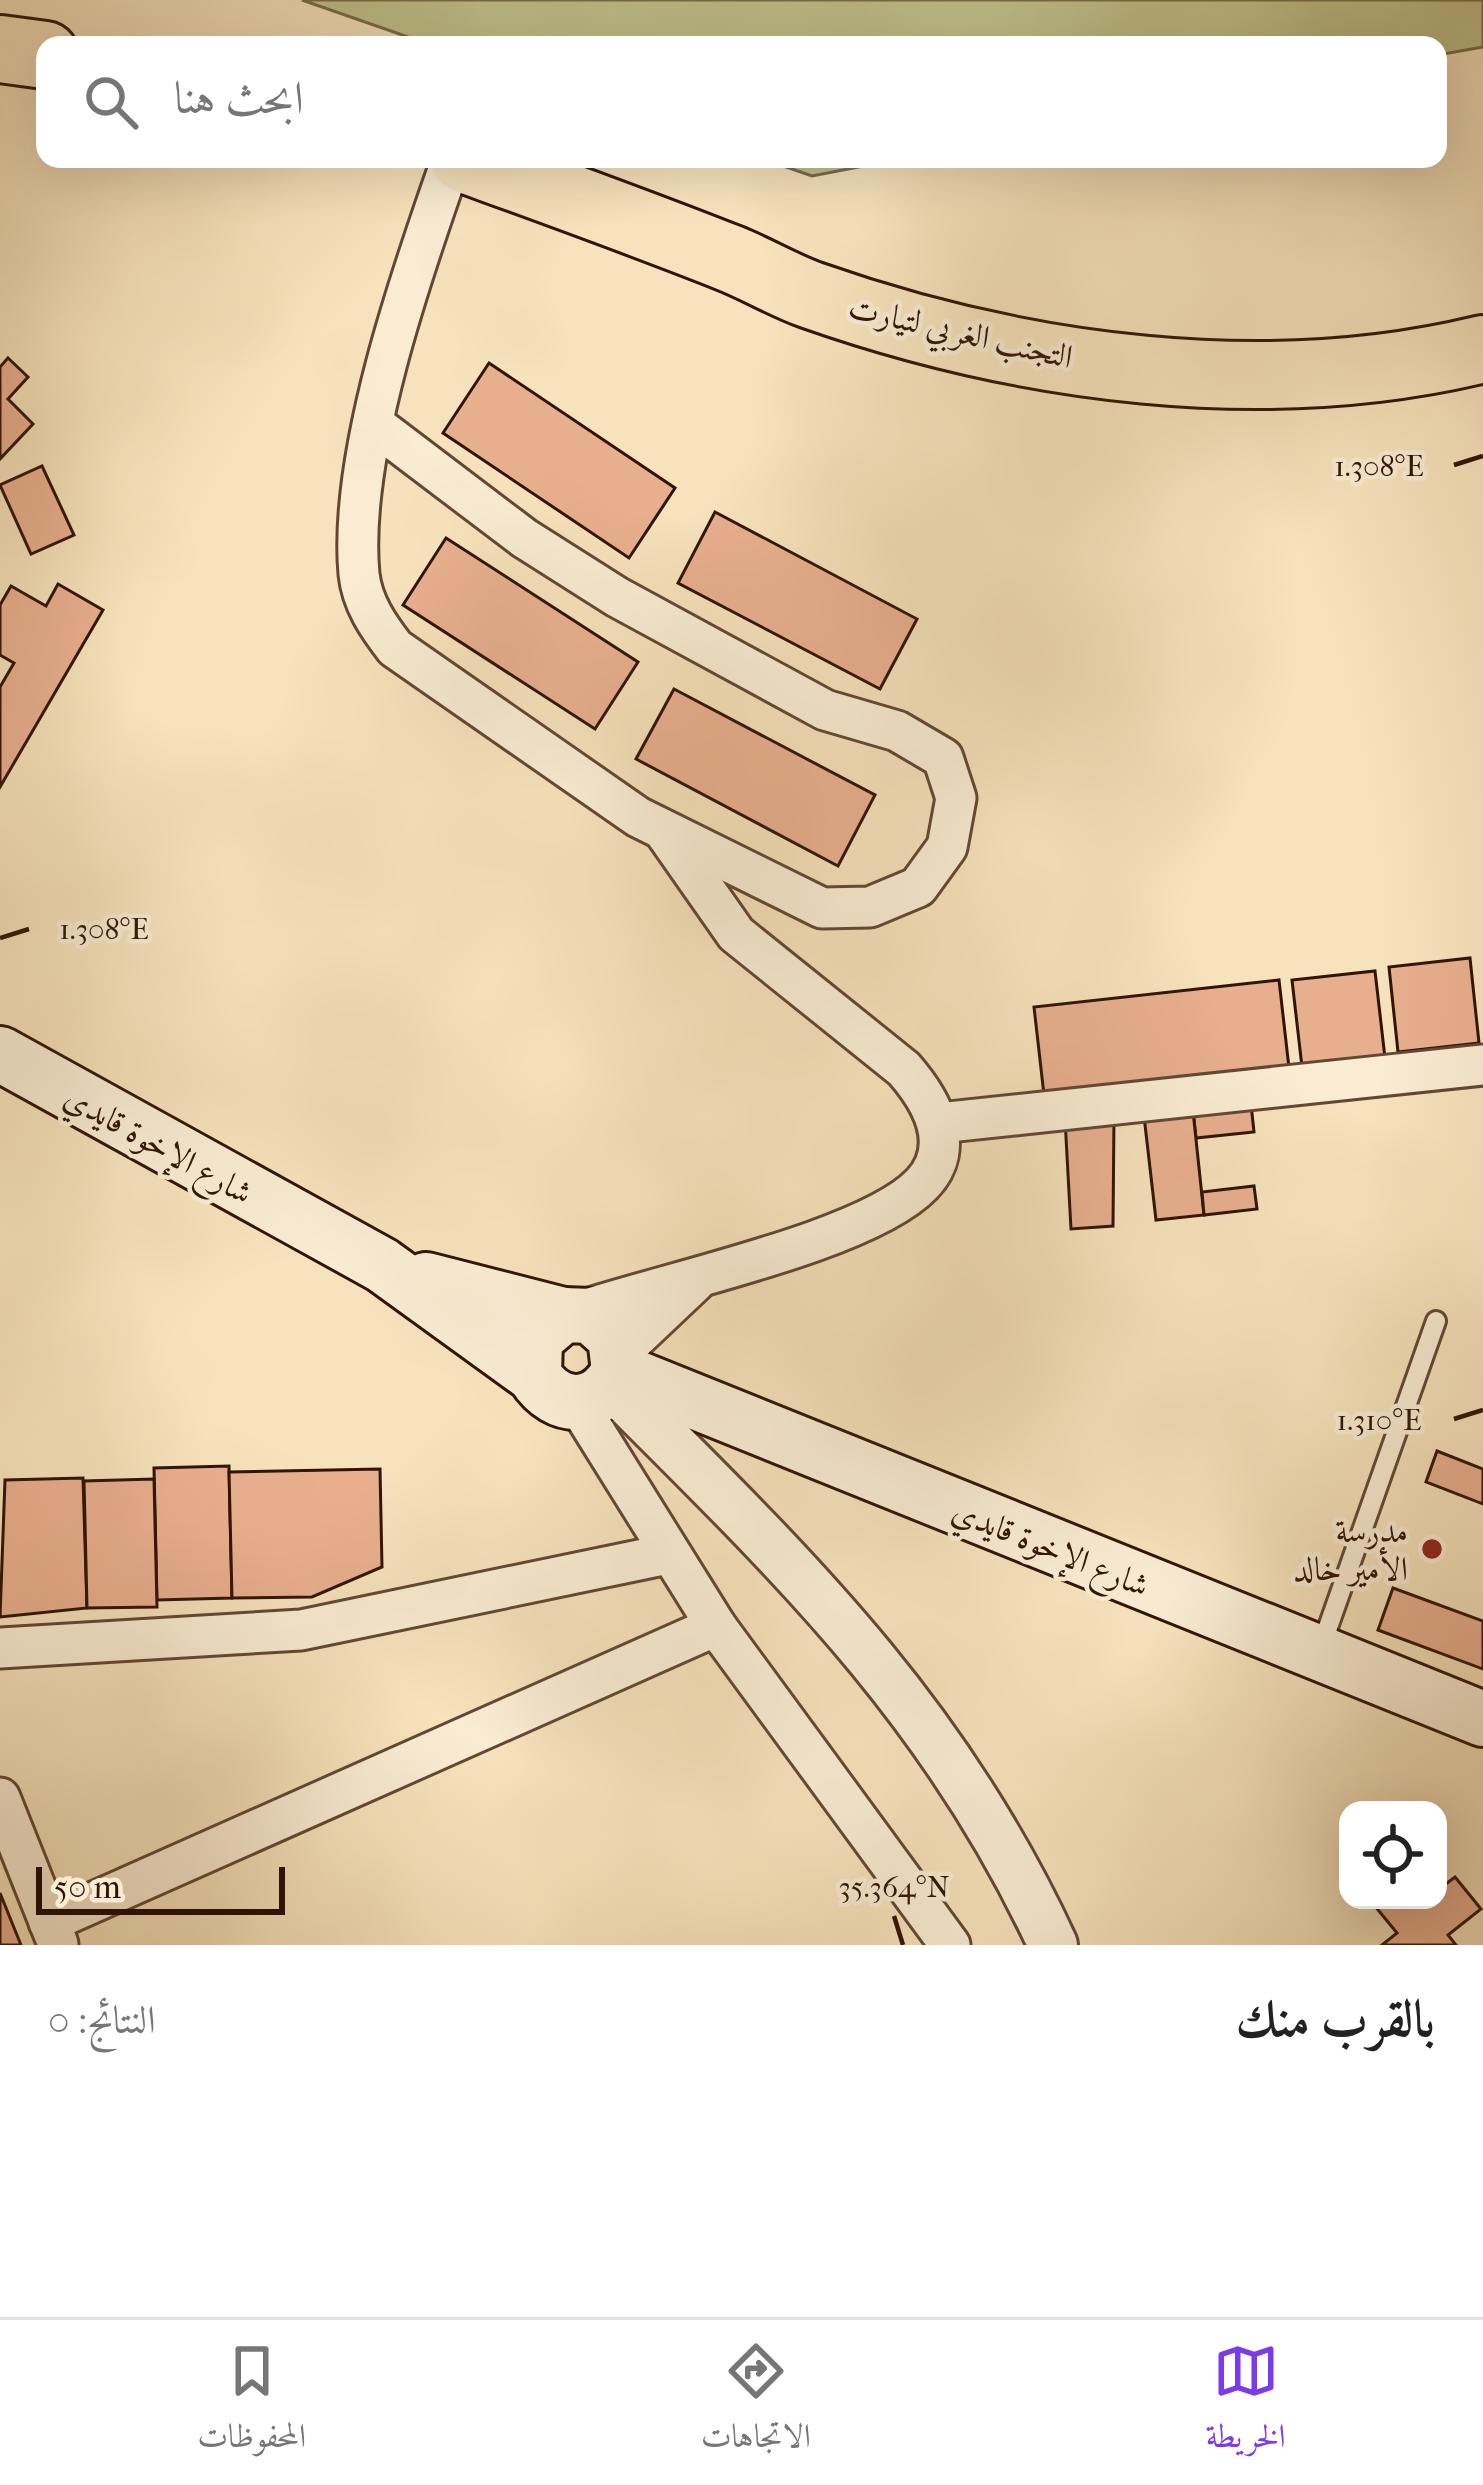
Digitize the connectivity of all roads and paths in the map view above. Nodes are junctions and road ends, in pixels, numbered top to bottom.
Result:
1 (0, 50) edge
2 (36, 54) edge
3 (449, 168) edge
4 (488, 168) edge
5 (1483, 349) edge
6 (376, 425) junction
7 (663, 830) junction
8 (0, 1054) edge
9 (1483, 1065) edge
10 (939, 1123) junction
11 (382, 1265) junction
12 (709, 1272) junction
13 (569, 1314) junction
14 (1436, 1321) dead end
15 (592, 1377) junction
16 (668, 1554) junction
17 (716, 1626) junction
18 (0, 1648) edge
19 (1318, 1656) junction
20 (1483, 1719) edge
21 (0, 1798) edge
22 (53, 1934) edge
23 (950, 1945) edge
24 (1053, 1945) edge

1 - 2 highway
3 - 6 street
4 - 5 highway, التجنب الغربي لتيارت
6 - 7 street
6 - 7 street
7 - 10 street
8 - 11 main road, شارع الإخوة قايدي
9 - 10 street
10 - 12 street
11 - 13 main road, شارع الإخوة قايدي
11 - 15 main road, شارع الإخوة قايدي
12 - 13 street
12 - 15 street
13 - 15 main road
13 - 15 main road
14 - 19 lane
15 - 16 street
15 - 19 main road, شارع الإخوة قايدي
15 - 24 street
16 - 17 street
16 - 18 street
17 - 22 street
17 - 23 street
19 - 20 main road, شارع الإخوة قايدي
21 - 22 street

